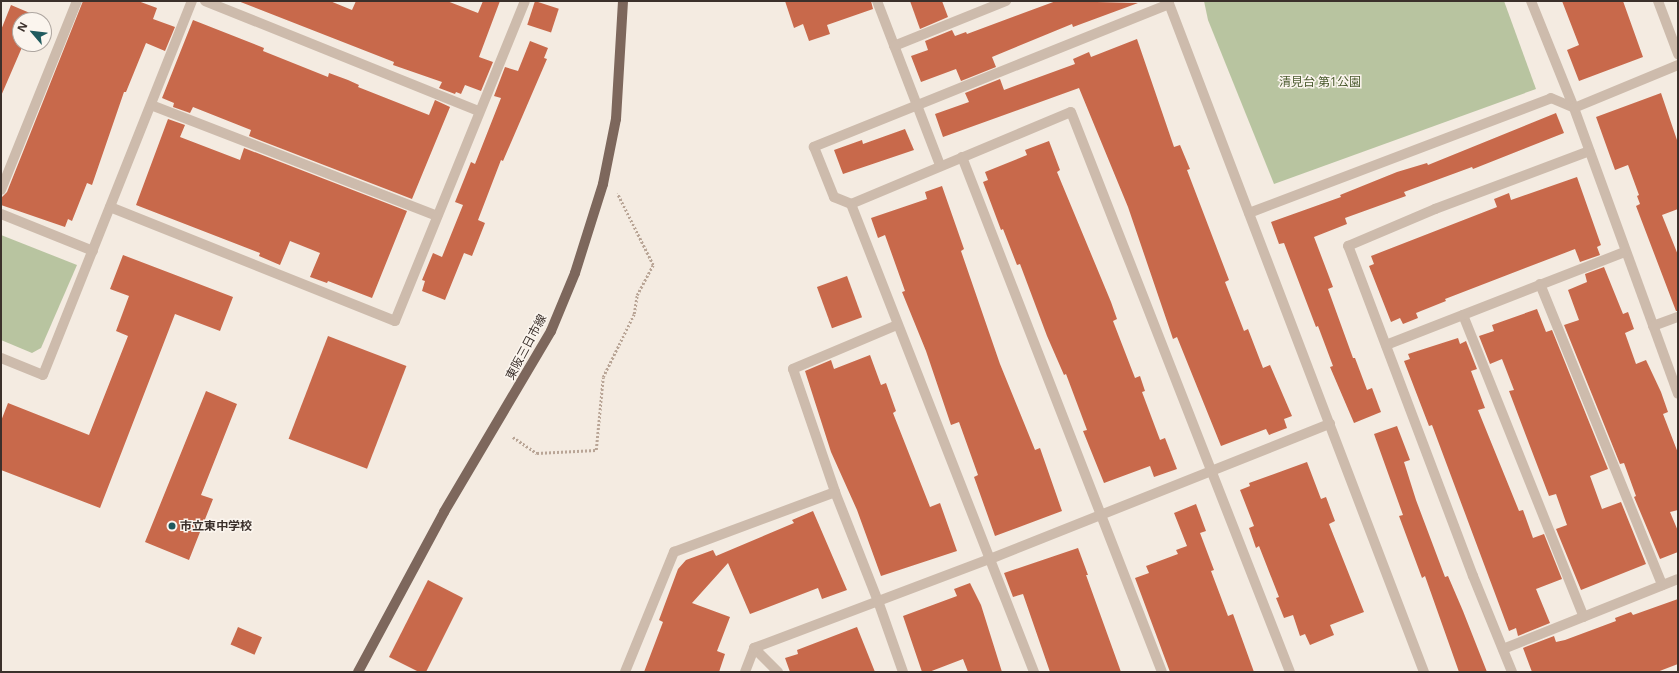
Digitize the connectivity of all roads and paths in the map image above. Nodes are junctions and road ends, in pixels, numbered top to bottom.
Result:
1 (77, 1) edge
2 (192, 1) edge
3 (205, 1) edge
4 (525, 1) edge
5 (623, 1) edge
6 (877, 1) edge
7 (1006, 1) edge
8 (1531, 1) edge
9 (1658, 1) edge
10 (1168, 3) edge
11 (1676, 41) edge
12 (894, 46) junction
13 (1678, 54) edge
14 (1678, 65) edge
15 (151, 105) junction
16 (917, 107) junction
17 (1574, 108) junction
18 (479, 111) junction
19 (1589, 151) junction
20 (962, 157) junction
21 (940, 165) junction
22 (603, 184) junction
23 (1, 190) edge
24 (851, 204) junction
25 (110, 207) junction
26 (1249, 213) junction
27 (1, 214) edge
28 (437, 216) junction
29 (93, 251) junction
30 (1624, 252) junction
31 (1540, 284) junction
32 (1463, 315) junction
33 (1678, 317) edge
34 (897, 325) junction
35 (1653, 326) junction
36 (1386, 345) junction
37 (1, 358) edge
38 (1678, 394) edge
39 (1330, 424) junction
40 (512, 437) dead end
41 (1213, 471) junction
42 (835, 492) junction
43 (1099, 516) junction
44 (990, 559) junction
45 (1678, 579) edge
46 (1662, 585) junction
47 (878, 601) junction
48 (1584, 617) junction
49 (754, 648) junction
50 (1503, 649) junction
51 (358, 672) edge
52 (626, 672) edge
53 (745, 672) edge
54 (778, 672) edge
55 (903, 672) edge
56 (1034, 672) edge
57 (1162, 672) edge
58 (1290, 672) edge
59 (1424, 672) edge
60 (1512, 672) edge

1 - 23 street
2 - 15 street
3 - 18 street
4 - 18 street
5 - 22 main road, 東阪三日市線
6 - 12 street
7 - 12 street
8 - 17 street
9 - 11 street
10 - 16 street
10 - 26 street
11 - 13 street
12 - 16 street
14 - 17 street
15 - 25 street
15 - 28 street
16 - 21 street
16 - 24 street
17 - 19 street
17 - 26 street
18 - 28 street
19 - 30 street
19 - 36 street
20 - 21 street
20 - 41 street
20 - 43 street
21 - 24 street
22 - 40 path
22 - 51 main road, 東阪三日市線
24 - 34 street
25 - 28 street
25 - 29 street
26 - 39 street
27 - 29 street
29 - 37 street
30 - 31 street
30 - 35 street
31 - 32 street
31 - 46 street
32 - 36 street
32 - 48 street
33 - 35 street
34 - 42 street
34 - 44 street
35 - 38 street
36 - 50 street
39 - 41 street
39 - 59 street
41 - 43 street
41 - 58 street
42 - 47 street
42 - 52 street
43 - 44 street
43 - 57 street
44 - 47 street
44 - 56 street
45 - 46 street
46 - 48 street
47 - 49 street
47 - 55 street
48 - 50 street
49 - 53 street
49 - 54 street
50 - 60 street

